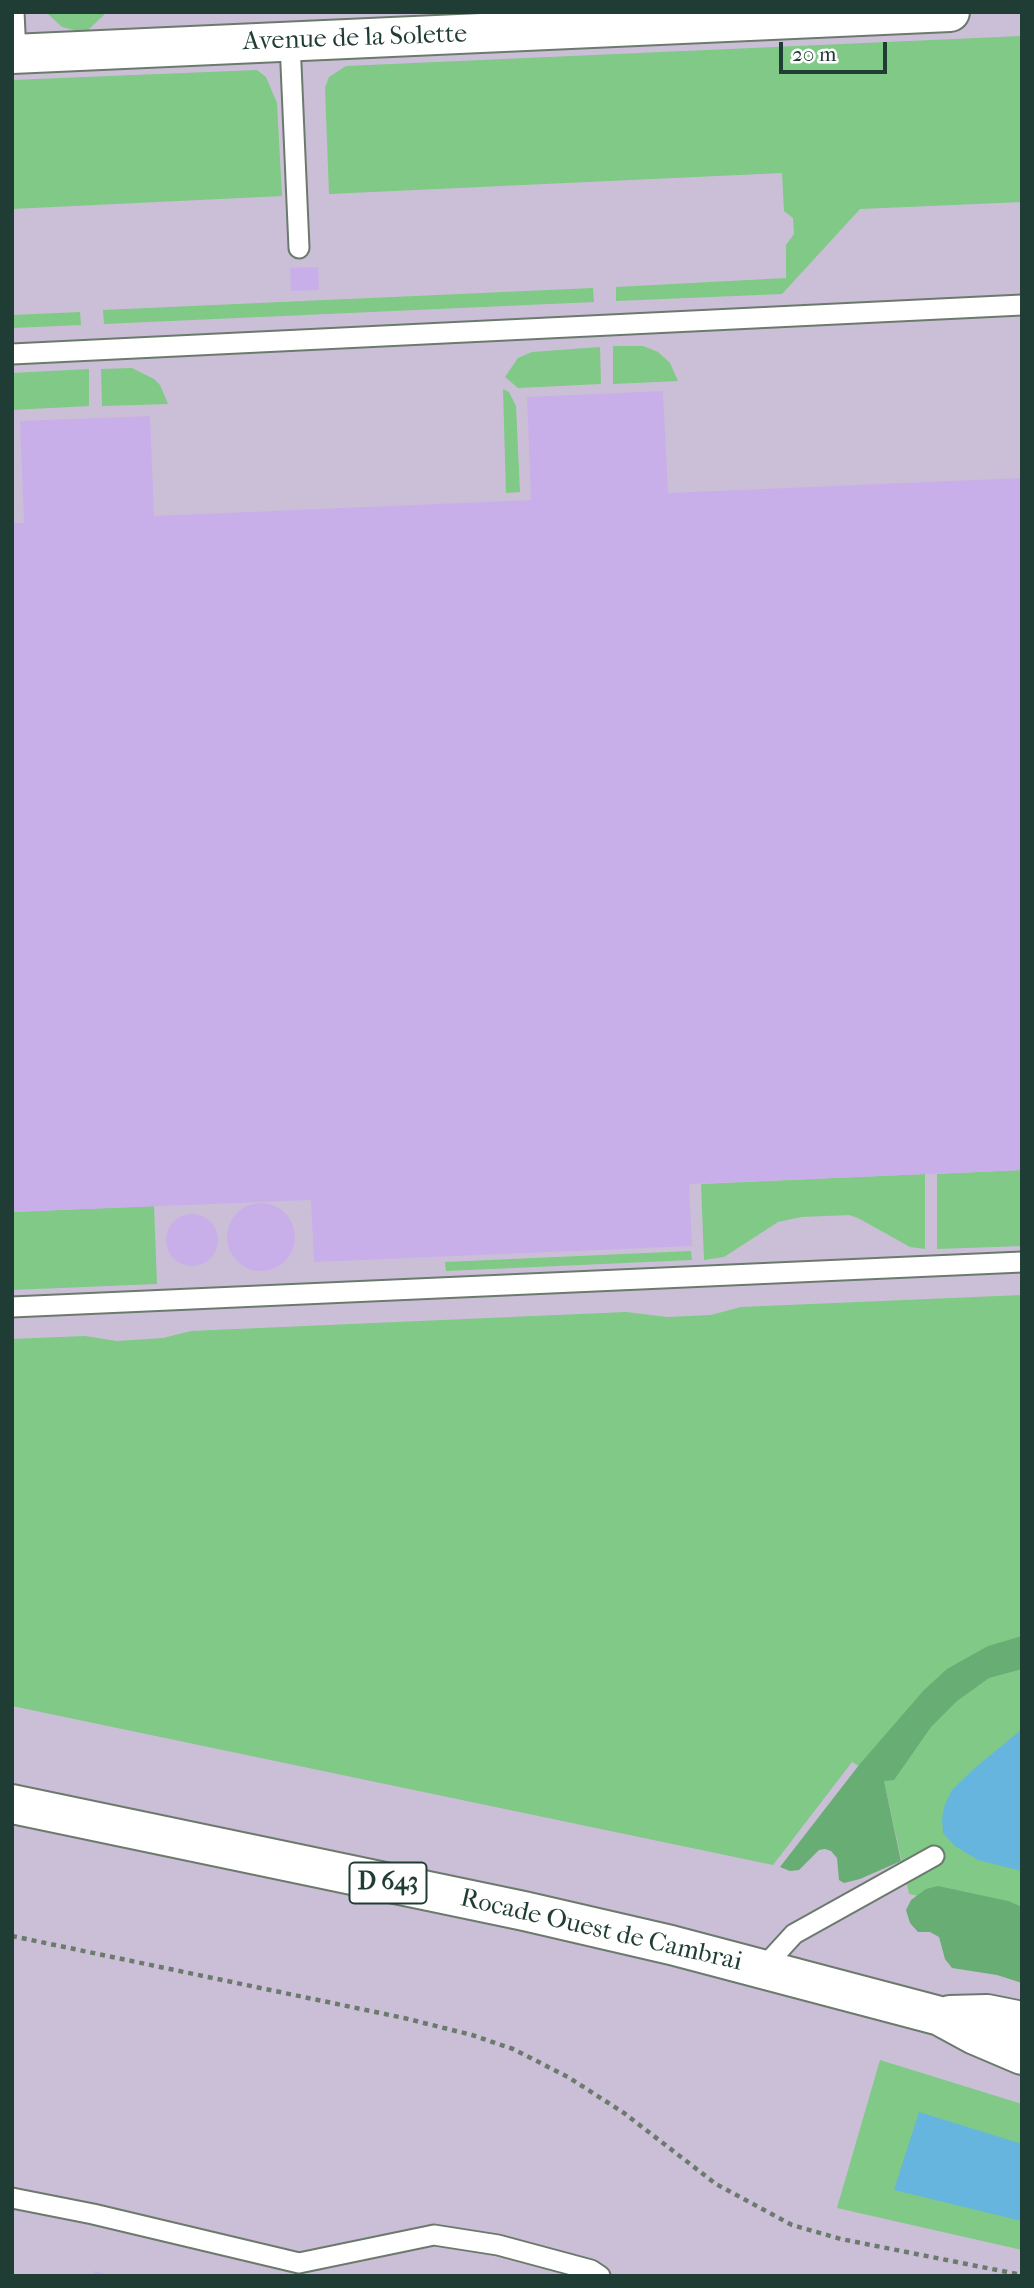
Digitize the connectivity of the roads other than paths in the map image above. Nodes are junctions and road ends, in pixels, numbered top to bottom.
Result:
1 (14, 12) edge
2 (950, 12) edge
3 (290, 42) junction
4 (14, 54) edge
5 (299, 248) dead end
6 (1022, 305) edge
7 (12, 354) edge
8 (1022, 1262) edge
9 (12, 1307) edge
10 (12, 1804) edge
11 (934, 1856) dead end
12 (762, 1969) junction
13 (940, 2016) junction
14 (1022, 2021) edge
15 (1022, 2055) edge
16 (12, 2198) edge
17 (600, 2276) edge

1 - 4 lane
2 - 3 main road, Avenue de la Solette
3 - 4 main road, Avenue de la Solette
3 - 5 lane
6 - 7 lane
8 - 9 lane
10 - 12 main road, Rocade Ouest de Cambrai / D 643
11 - 12 lane
12 - 13 main road, Rocade Ouest de Cambrai / D 643
13 - 14 main road, Rocade Ouest de Cambrai / D 643
13 - 15 main road, Rocade Ouest de Cambrai / D 643
16 - 17 lane

